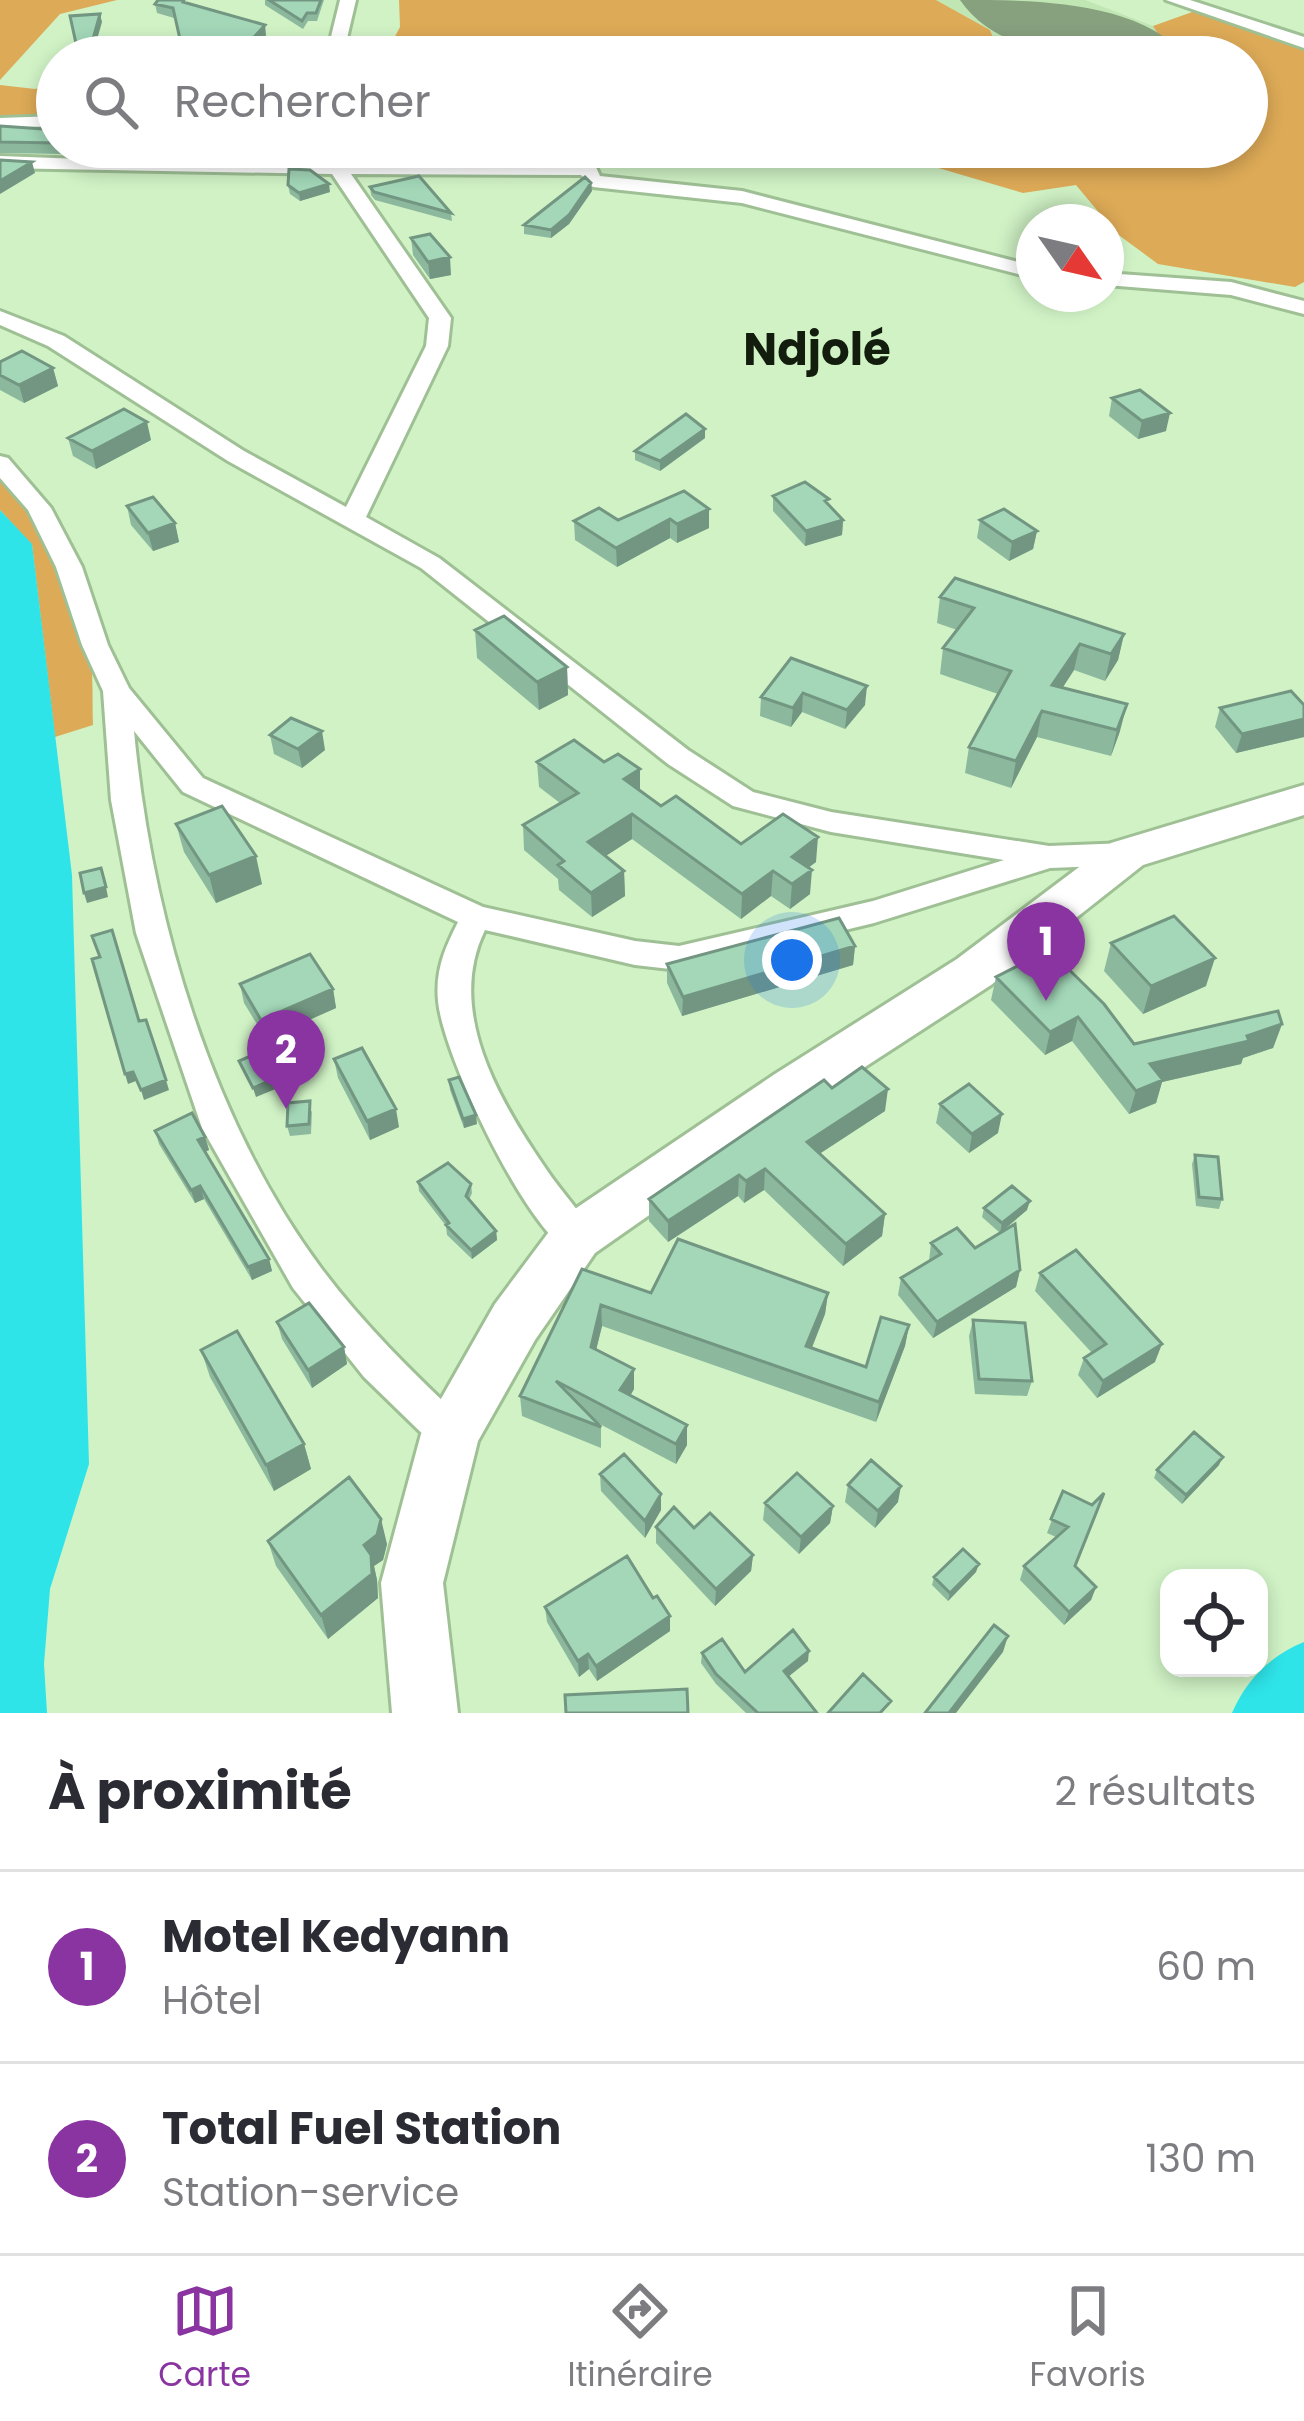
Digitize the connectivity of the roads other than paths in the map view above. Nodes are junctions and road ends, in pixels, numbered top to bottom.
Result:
1 (348, 0) edge
2 (1174, 0) edge
3 (340, 36) edge
4 (1304, 43) edge
5 (36, 122) edge
6 (0, 123) edge
7 (0, 162) edge
8 (36, 163) edge
9 (338, 168) edge
10 (462, 168) edge
11 (1016, 267) edge
12 (1124, 281) edge
13 (1304, 308) edge
14 (0, 316) edge
15 (0, 463) edge
16 (352, 520) junction
17 (117, 691) junction
18 (1304, 800) edge
19 (1127, 854) junction
20 (1049, 856) junction
21 (476, 917) junction
22 (576, 1237) junction
23 (450, 1434) junction
24 (425, 1713) edge

1 - 3 street
2 - 4 street
5 - 6 street
7 - 8 street
9 - 16 street
10 - 11 street
12 - 13 street
14 - 16 street
15 - 17 street
16 - 20 street
17 - 21 street
17 - 23 street
18 - 19 highway
19 - 20 street
19 - 22 highway
20 - 21 street
21 - 22 street
22 - 23 highway
23 - 24 highway

